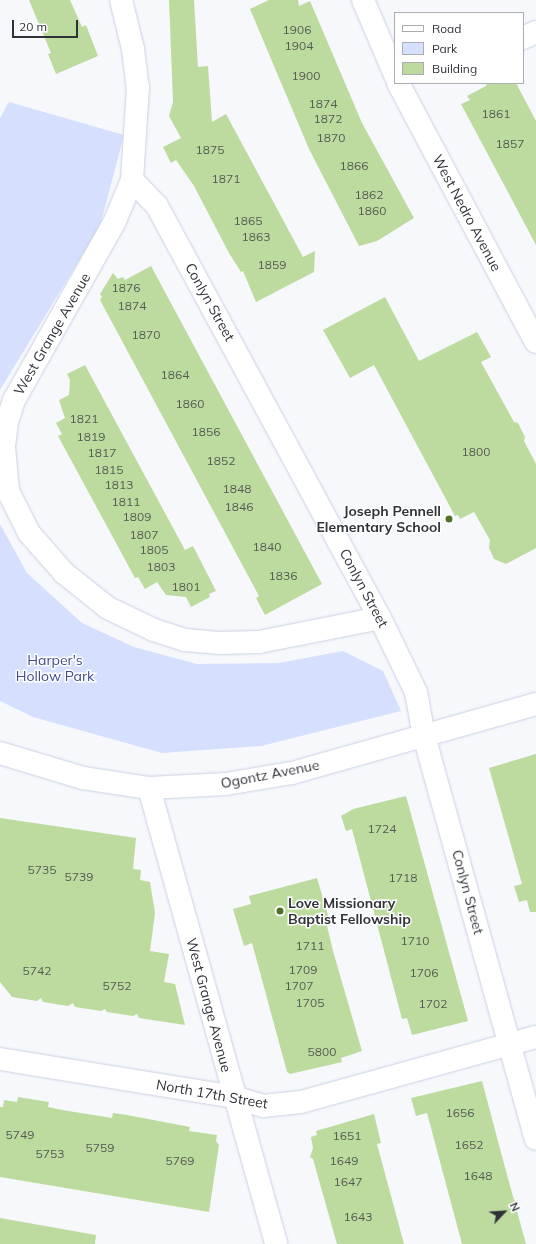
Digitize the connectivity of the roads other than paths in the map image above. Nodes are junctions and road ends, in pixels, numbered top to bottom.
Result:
1 (121, 0) edge
2 (363, 0) edge
3 (536, 32) edge
4 (524, 38) edge
5 (394, 67) edge
6 (402, 84) edge
7 (132, 180) junction
8 (536, 342) edge
9 (380, 618) junction
10 (536, 704) edge
11 (424, 736) junction
12 (0, 753) edge
13 (149, 788) junction
14 (536, 1037) edge
15 (510, 1045) junction
16 (0, 1059) edge
17 (234, 1096) junction
18 (536, 1139) edge
19 (276, 1244) edge

1 - 7 street
2 - 5 street, West Nedro Avenue
3 - 4 street
6 - 8 street, West Nedro Avenue
7 - 9 street, Conlyn Street
7 - 9 street, West Grange Avenue
9 - 11 street, Conlyn Street
10 - 11 street, Ogontz Avenue
11 - 13 street, Ogontz Avenue
11 - 15 street, Conlyn Street
12 - 13 street, Ogontz Avenue
13 - 17 street, West Grange Avenue
14 - 15 street, North 17th Street
15 - 17 street, North 17th Street
15 - 18 street, Conlyn Street
16 - 17 street, North 17th Street
17 - 19 street, West Grange Avenue

